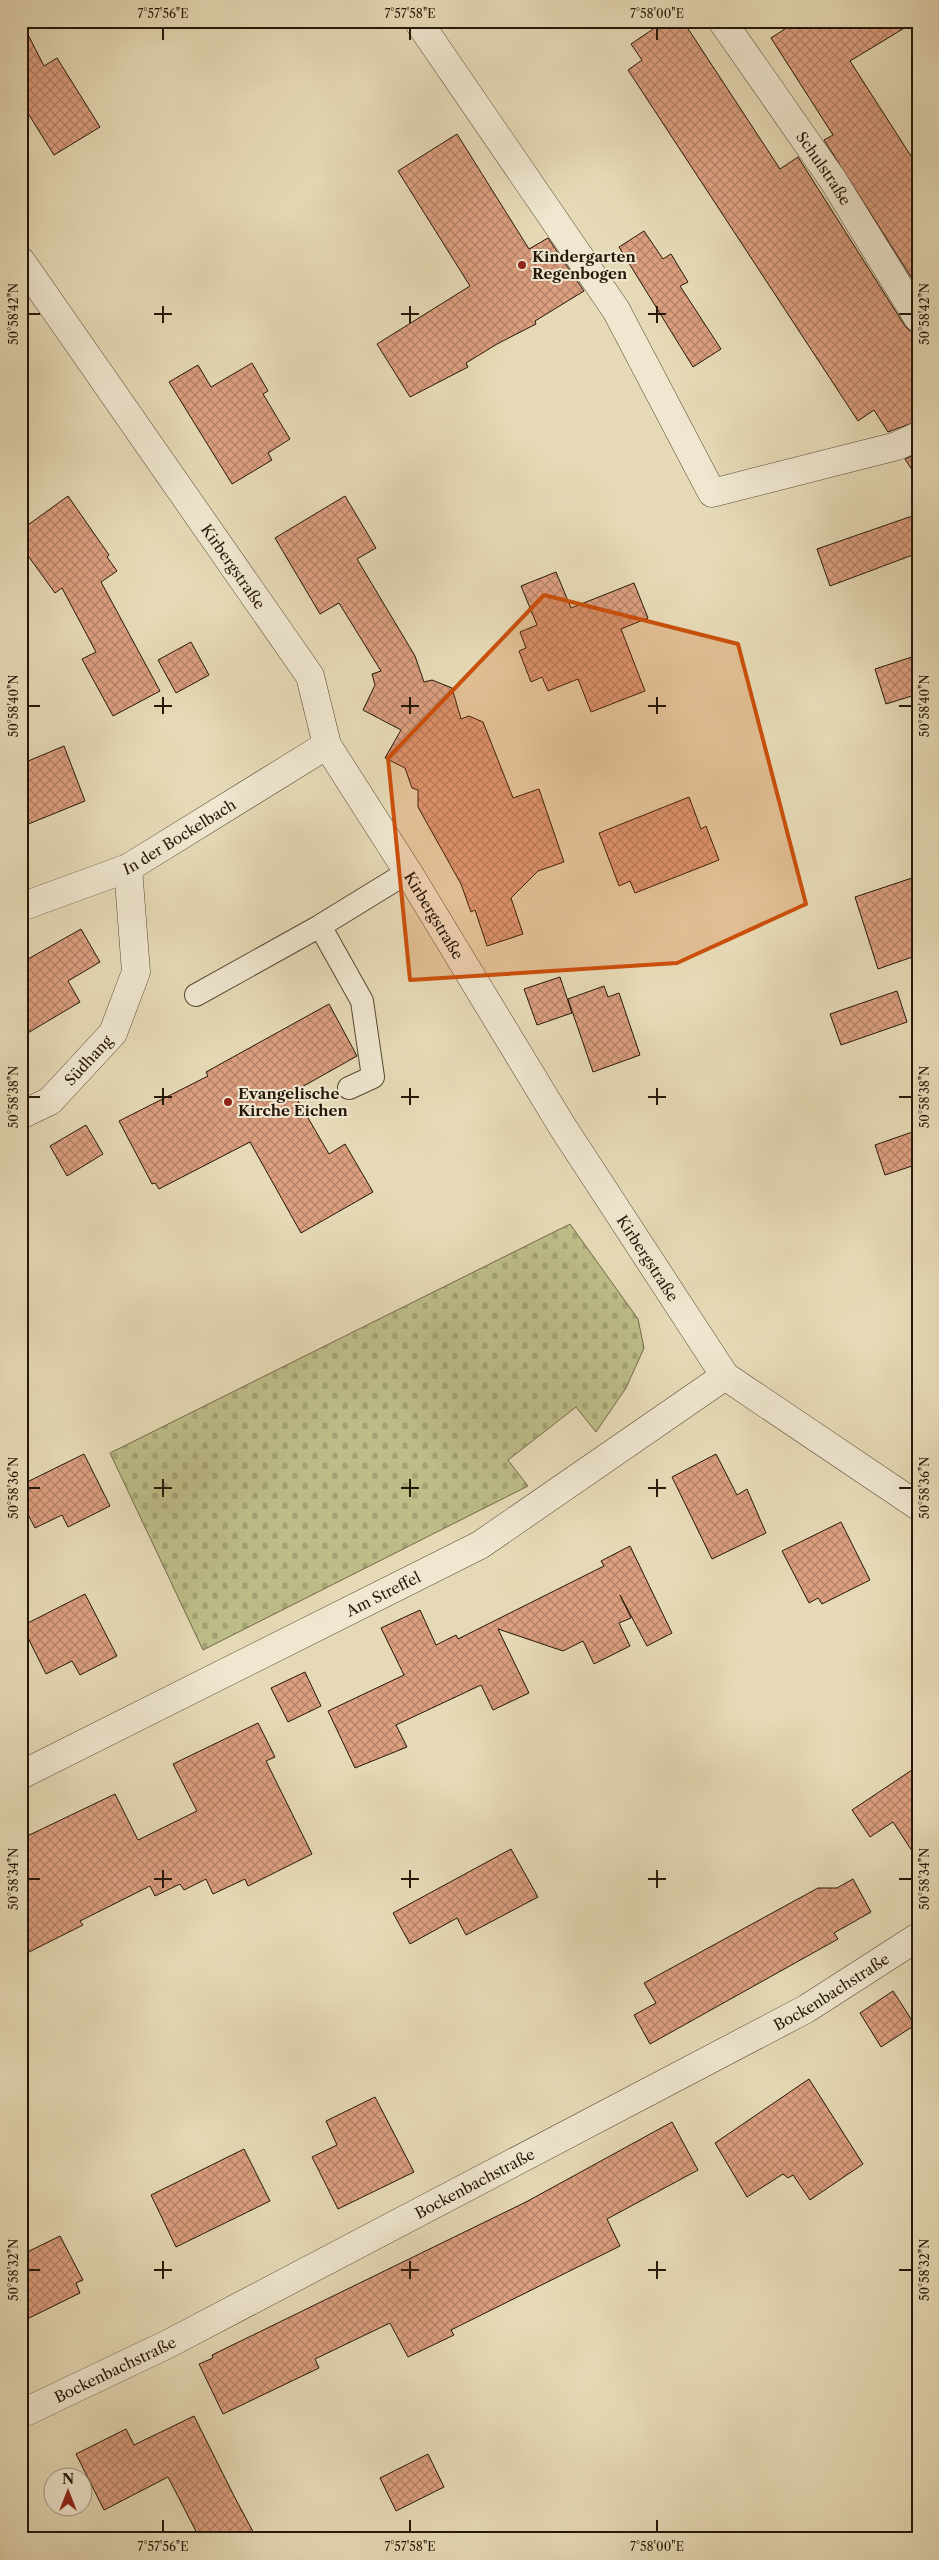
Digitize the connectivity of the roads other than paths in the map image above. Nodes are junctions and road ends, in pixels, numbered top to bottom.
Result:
1 (418, 21) edge
2 (722, 21) edge
3 (21, 261) edge
4 (918, 318) edge
5 (918, 436) edge
6 (327, 745) junction
7 (128, 868) junction
8 (408, 872) junction
9 (21, 907) edge
10 (320, 926) junction
11 (196, 995) dead end
12 (349, 1088) dead end
13 (21, 1115) edge
14 (724, 1376) junction
15 (918, 1506) edge
16 (21, 1774) edge
17 (918, 1937) edge
18 (21, 2414) edge

1 - 5 street
2 - 4 street, Schulstraße
3 - 6 street, Kirbergstraße
6 - 7 street, In der Bockelbach
6 - 8 street, Kirbergstraße
7 - 9 street, In der Bockelbach
7 - 13 street, Südhang
8 - 10 lane
8 - 14 street, Kirbergstraße
10 - 11 lane
10 - 12 lane
14 - 15 street, Kirbergstraße
14 - 16 street, Am Streffel
17 - 18 street, Bockenbachstraße

